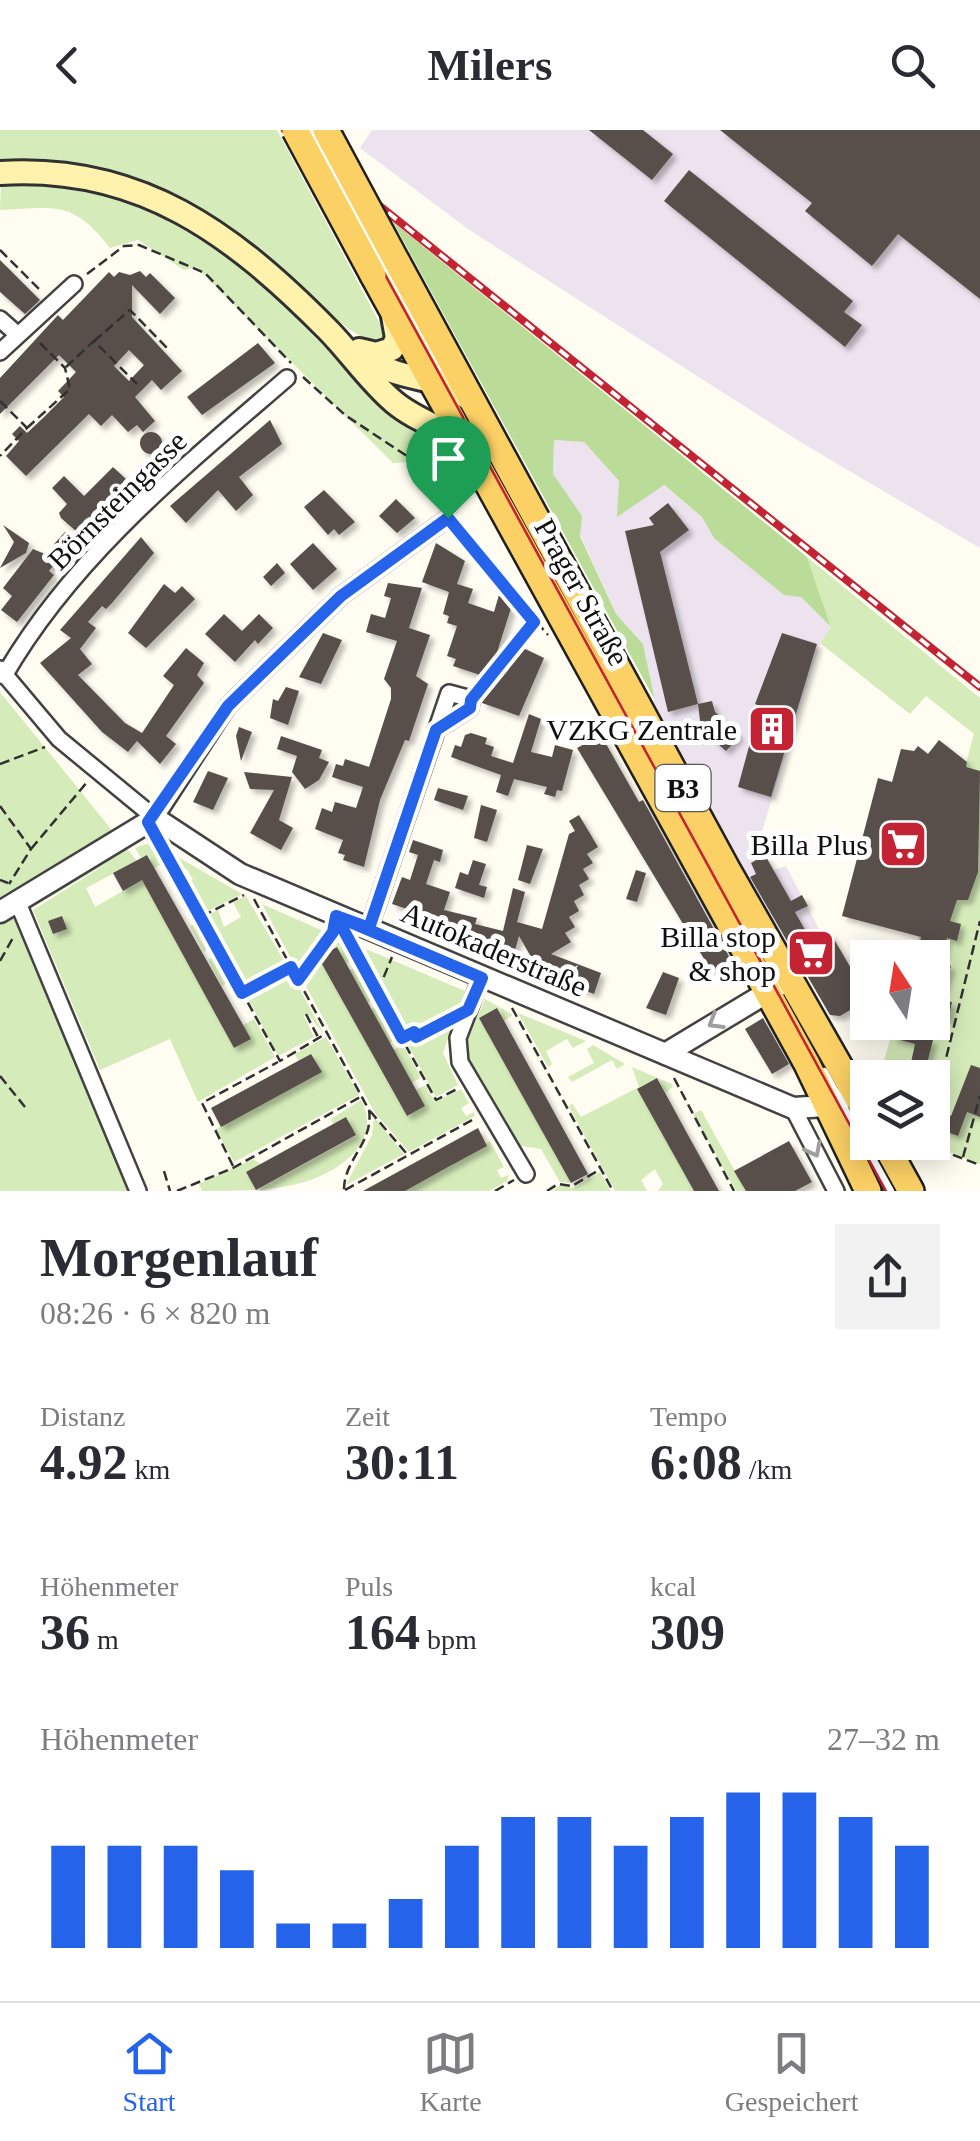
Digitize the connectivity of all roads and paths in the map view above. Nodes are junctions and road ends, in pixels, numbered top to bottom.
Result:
1 (295, 130) edge
2 (310, 130) edge
3 (326, 130) edge
4 (0, 173) edge
5 (0, 250) edge
6 (385, 268) junction
7 (74, 284) joint
8 (53, 304) junction
9 (390, 308) junction
10 (0, 320) edge
11 (326, 328) junction
12 (21, 332) junction
13 (94, 341) junction
14 (359, 350) junction
15 (170, 351) dead end
16 (0, 352) edge
17 (450, 353) junction
18 (65, 368) junction
19 (287, 378) dead end
20 (137, 384) dead end
21 (378, 386) junction
22 (444, 388) junction
23 (0, 401) edge
24 (27, 428) junction
25 (472, 429) junction
26 (0, 456) edge
27 (448, 518) junction
28 (534, 622) junction
29 (552, 637) dead end
30 (2, 672) edge
31 (471, 700) joint
32 (59, 738) junction
33 (0, 764) edge
34 (97, 770) junction
35 (0, 806) edge
36 (152, 820) junction
37 (31, 849) junction
38 (0, 880) edge
39 (10, 898) edge
40 (336, 916) junction
41 (200, 917) junction
42 (980, 922) edge
43 (27, 926) junction
44 (369, 928) junction
45 (399, 942) junction
46 (0, 960) edge
47 (312, 960) junction
48 (291, 967) junction
49 (298, 980) junction
50 (777, 986) junction
51 (377, 992) junction
52 (242, 993) junction
53 (475, 994) junction
54 (306, 1014) dead end
55 (327, 1034) junction
56 (319, 1038) junction
57 (402, 1038) junction
58 (665, 1054) junction
59 (946, 1060) edge
60 (280, 1061) junction
61 (555, 1066) dead end
62 (546, 1071) junction
63 (0, 1076) edge
64 (470, 1081) junction
65 (362, 1096) junction
66 (980, 1096) edge
67 (576, 1100) dead end
68 (839, 1100) junction
69 (565, 1105) junction
70 (850, 1106) edge
71 (25, 1108) dead end
72 (793, 1108) junction
73 (370, 1110) junction
74 (487, 1112) junction
75 (950, 1153) edge
76 (408, 1155) junction
77 (962, 1158) junction
78 (894, 1160) edge
79 (980, 1165) edge
80 (234, 1167) junction
81 (600, 1169) junction
82 (164, 1172) dead end
83 (526, 1174) joint
84 (138, 1191) edge
85 (170, 1191) edge
86 (177, 1191) edge
87 (344, 1191) edge
88 (494, 1191) edge
89 (547, 1191) edge
90 (612, 1191) edge
91 (734, 1191) edge
92 (836, 1191) edge
93 (868, 1191) edge
94 (890, 1191) edge
95 (912, 1191) edge

1 - 6 main road, Prager Straße / B3, bridge
2 - 6 lane, bridge
3 - 6 main road, Prager Straße / B3, bridge
4 - 11 main road
5 - 8 path
6 - 9 main road, Prager Straße / B3
6 - 17 main road, Prager Straße / B3
6 - 22 lane
7 - 8 street
7 - 27 path
8 - 12 street
9 - 14 main road
9 - 22 main road, Prager Straße / B3
10 - 12 street
11 - 14 main road
11 - 21 main road
12 - 16 street
12 - 18 path
13 - 15 path
13 - 18 path
13 - 20 path
14 - 22 main road
17 - 22 main road
17 - 25 main road, Prager Straße / B3
18 - 24 path
19 - 30 street, Börnsteingasse
21 - 22 main road
21 - 25 main road
22 - 25 main road, Prager Straße / B3
23 - 24 path
24 - 26 path
25 - 50 main road, Prager Straße / B3
27 - 28 path
27 - 36 street
28 - 29 path
28 - 31 path
30 - 32 street, Autokaderstraße
31 - 44 street
32 - 33 path
32 - 34 street, Autokaderstraße
34 - 36 street, Autokaderstraße
34 - 37 path
35 - 37 path
36 - 39 street
36 - 40 street, Autokaderstraße
36 - 41 path
37 - 39 path
38 - 39 path
39 - 43 street
40 - 44 street, Autokaderstraße
40 - 47 path
40 - 51 path
41 - 48 path
41 - 52 path
42 - 59 path
43 - 46 path
43 - 84 street
44 - 45 street, Autokaderstraße
45 - 51 path
45 - 53 street, Autokaderstraße
47 - 48 path
47 - 49 path
48 - 49 path
48 - 52 path
49 - 55 path
50 -> 58 street
50 - 68 main road, Prager Straße / B3
51 - 57 path
52 - 60 path
53 - 57 path
53 - 58 street, Autokaderstraße
53 - 62 path
53 - 64 street
54 - 56 path
55 - 56 path
55 - 65 path
56 - 60 path
57 - 64 path
58 - 72 street, Autokaderstraße
58 - 91 path
60 - 80 path
61 - 62 path
62 - 69 path
63 - 71 path
64 - 74 street
65 - 73 path
65 - 80 path
66 - 77 path
67 - 69 path
68 - 70 main road, Prager Straße / B3
68 - 72 street, Autokaderstraße
68 - 93 main road, Prager Straße / B3
68 - 94 lane
69 - 81 path
72 -> 92 street
73 - 76 path
73 - 87 path
74 - 76 path
74 - 83 street
75 - 77 path
76 - 87 path
77 - 79 path
78 - 95 main road
80 - 86 path
81 - 89 path
81 - 90 path
82 - 85 path
83 - 88 path

